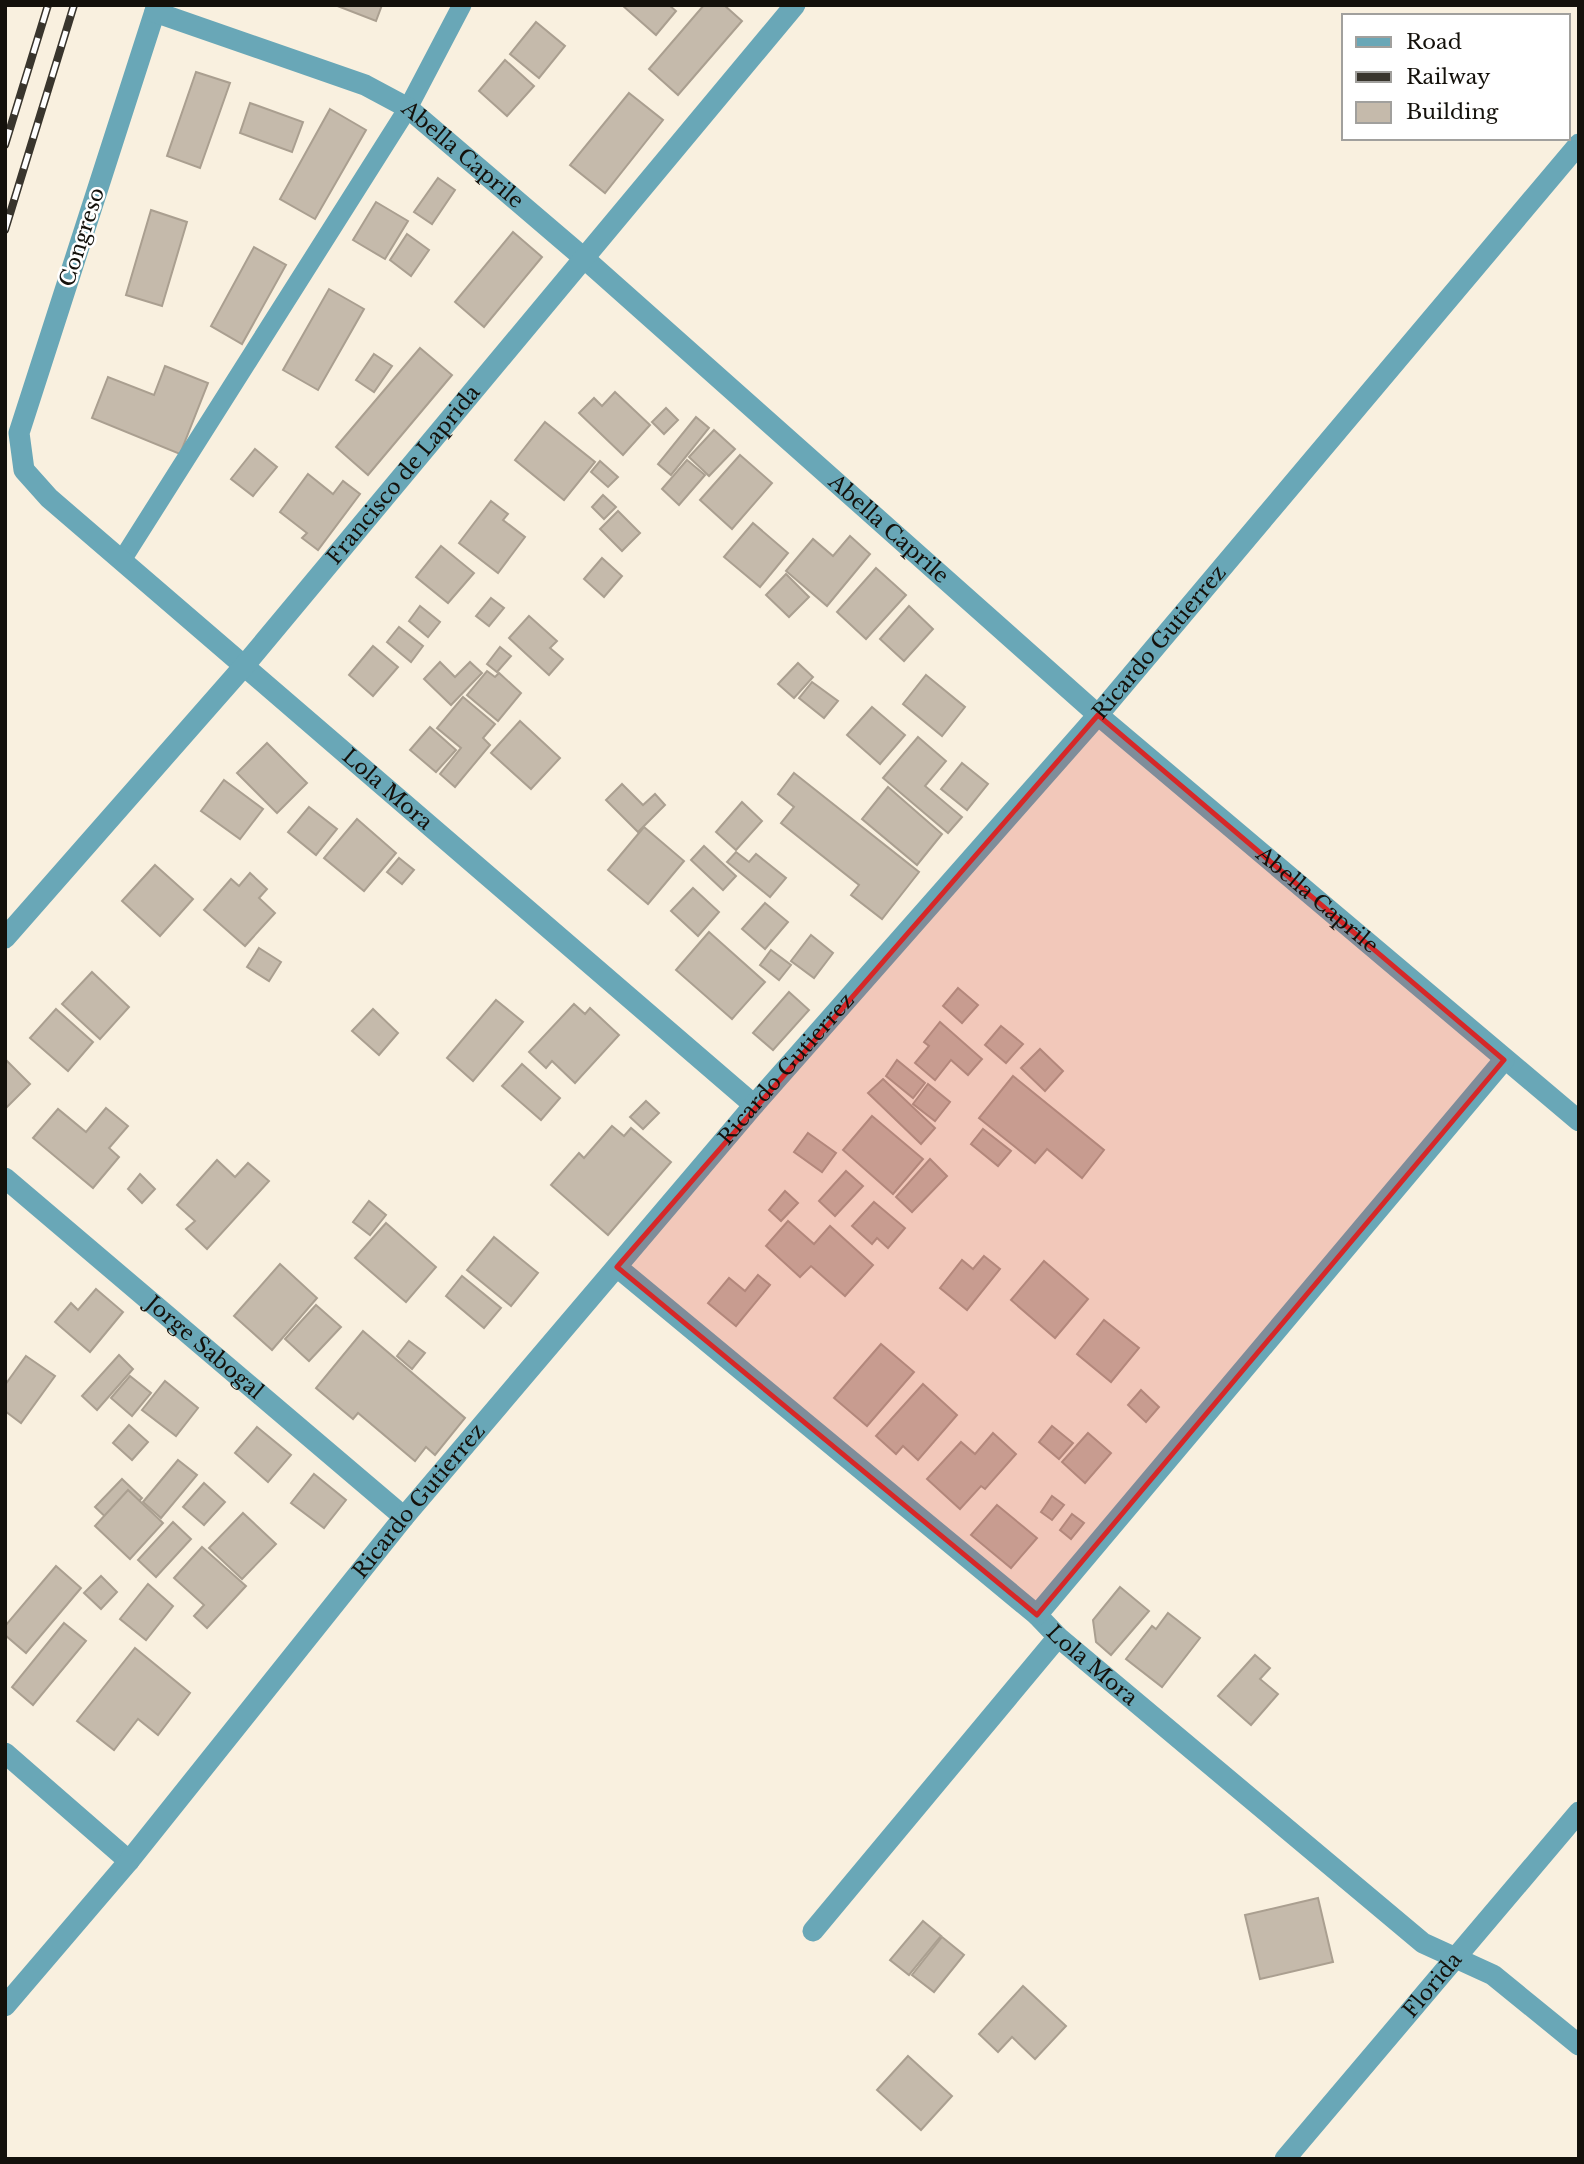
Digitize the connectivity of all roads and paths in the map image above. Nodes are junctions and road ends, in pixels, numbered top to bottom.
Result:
1 (461, 5) edge
2 (795, 5) edge
3 (156, 9) edge
4 (408, 108) junction
5 (1579, 144) edge
6 (585, 259) junction
7 (24, 470) joint
8 (122, 560) junction
9 (244, 666) junction
10 (1098, 715) junction
11 (5, 938) edge
12 (1504, 1060) junction
13 (754, 1105) junction
14 (1579, 1121) edge
15 (5, 1178) edge
16 (617, 1267) junction
17 (404, 1517) junction
18 (1037, 1615) junction
19 (1058, 1637) junction
20 (5, 1753) edge
21 (1579, 1812) edge
22 (129, 1861) junction
23 (813, 1931) dead end
24 (1454, 1959) junction
25 (5, 2006) edge
26 (1579, 2045) edge
27 (1285, 2159) edge

1 - 4 lane
2 - 6 street, Francisco de Laprida
3 - 4 street, Abella Caprile
3 - 7 street, Congreso
4 - 6 street, Abella Caprile
4 - 8 lane
5 - 10 street, Ricardo Gutierrez
6 - 9 street, Francisco de Laprida
6 - 10 street, Abella Caprile
7 - 8 street, Lola Mora
8 - 9 street, Lola Mora
9 - 11 street, Francisco de Laprida
9 - 13 street, Lola Mora
10 - 12 street, Abella Caprile
10 - 13 street, Ricardo Gutierrez
12 - 14 street, Abella Caprile
12 - 18 street
13 - 16 street, Ricardo Gutierrez
15 - 17 street, Jorge Sabogal
16 - 17 street, Ricardo Gutierrez
16 - 18 street, Lola Mora
17 - 22 street, Ricardo Gutierrez
18 - 19 street, Lola Mora
19 - 23 street
19 - 24 street, Lola Mora
20 - 22 street
21 - 24 street, Florida
22 - 25 street, Ricardo Gutierrez
24 - 26 street, Lola Mora
24 - 27 street, Florida

